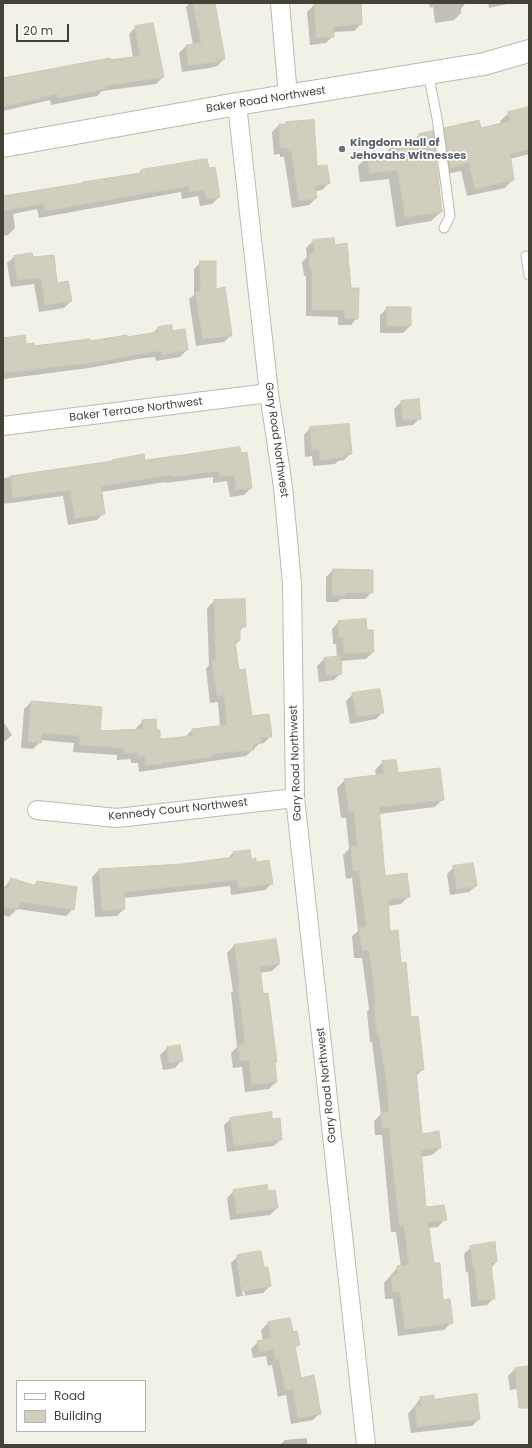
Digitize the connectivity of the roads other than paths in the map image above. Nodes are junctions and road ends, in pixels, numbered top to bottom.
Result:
1 (280, 3) edge
2 (529, 51) edge
3 (428, 73) junction
4 (288, 96) junction
5 (237, 104) junction
6 (3, 146) edge
7 (444, 228) dead end
8 (526, 256) dead end
9 (529, 275) edge
10 (269, 393) junction
11 (3, 426) edge
12 (295, 798) junction
13 (38, 810) dead end
14 (366, 1445) edge

1 - 4 street
2 - 3 street, Baker Road Northwest
3 - 4 street, Baker Road Northwest
3 - 7 lane
4 - 5 street, Baker Road Northwest
5 - 6 street, Baker Road Northwest
5 - 10 street, Gary Road Northwest
8 - 9 lane
10 - 11 street, Baker Terrace Northwest
10 - 12 street, Gary Road Northwest
12 - 13 street, Kennedy Court Northwest
12 - 14 street, Gary Road Northwest

